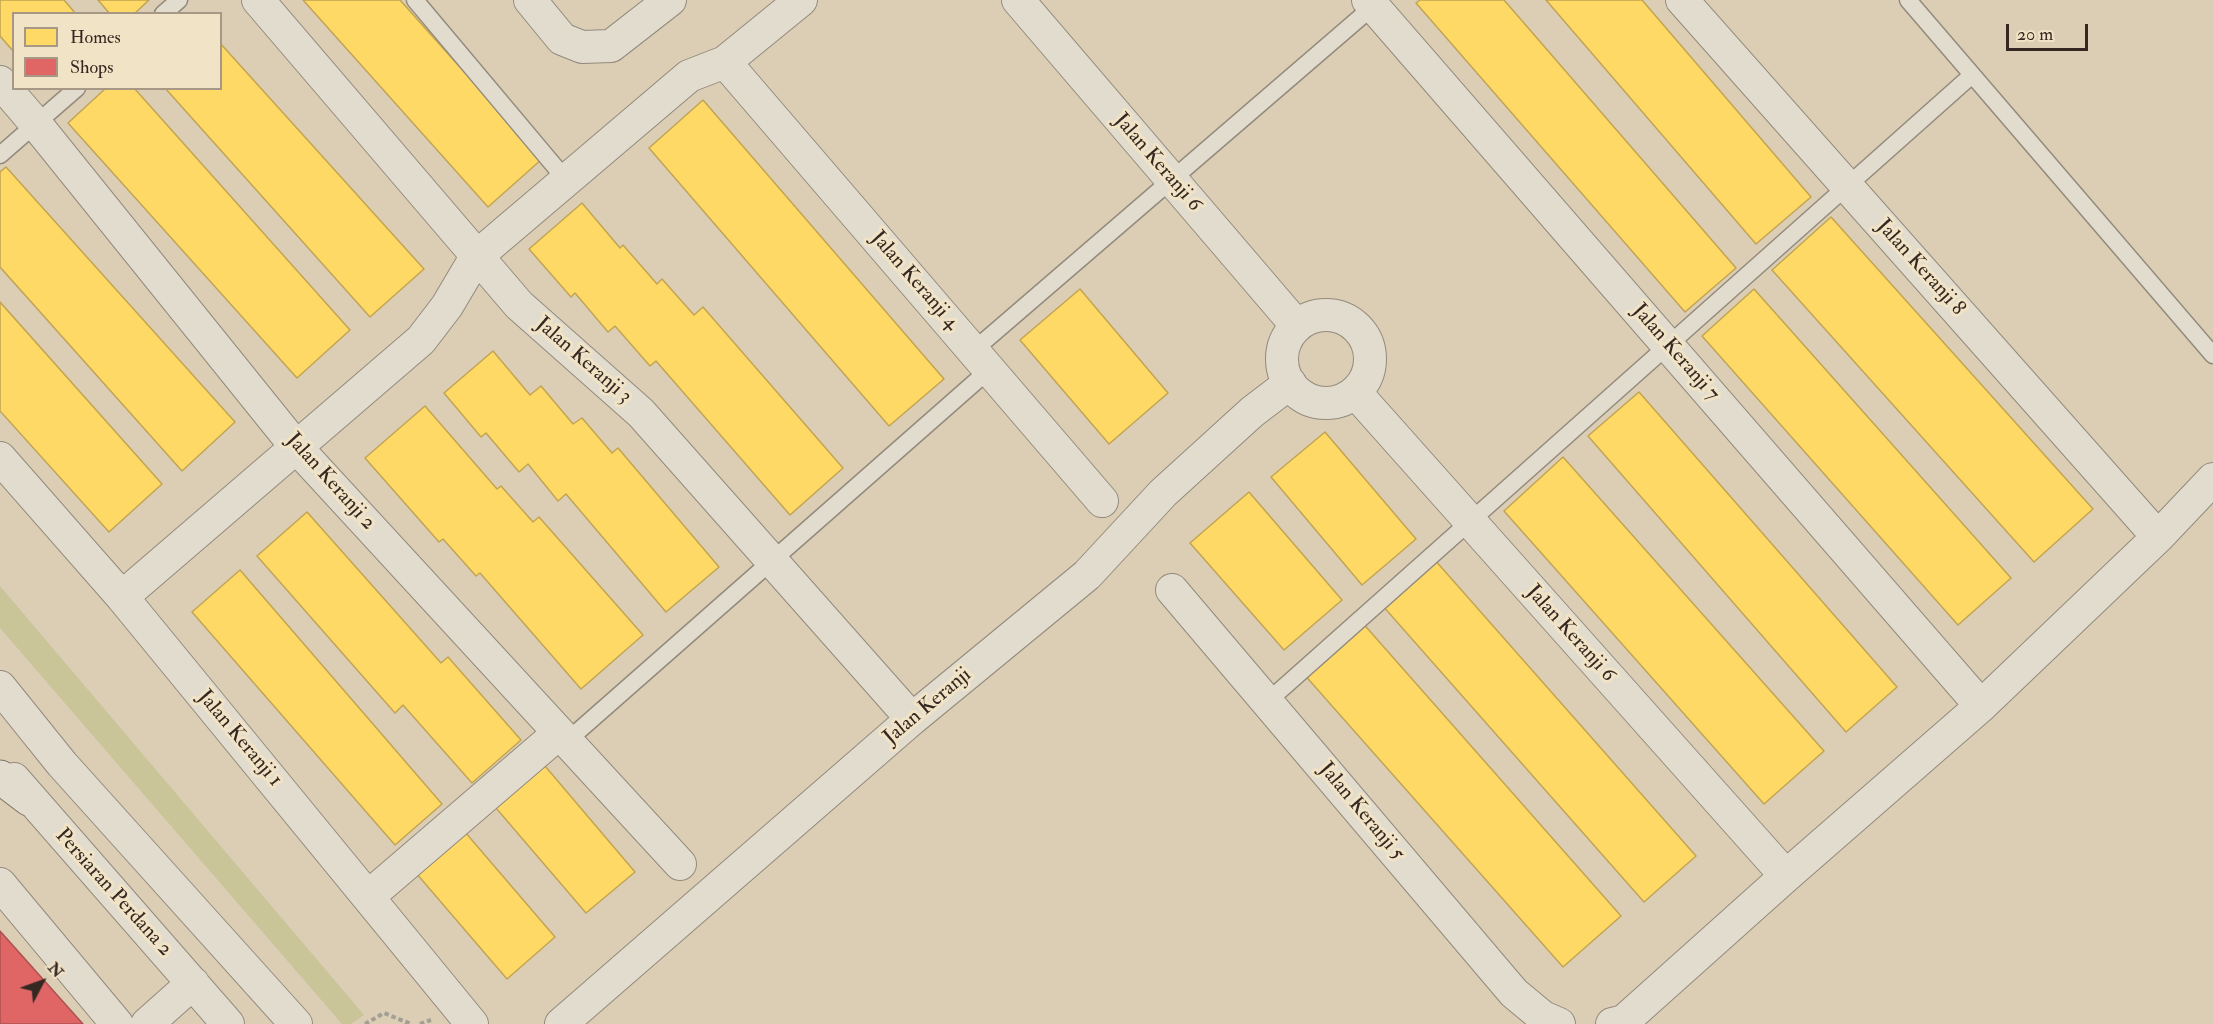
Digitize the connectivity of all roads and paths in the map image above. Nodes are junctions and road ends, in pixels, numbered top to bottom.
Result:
1 (178, 0) edge
2 (258, 0) edge
3 (415, 0) edge
4 (530, 0) edge
5 (670, 0) edge
6 (801, 0) edge
7 (1018, 0) edge
8 (1682, 0) edge
9 (1908, 0) edge
10 (1374, 2) edge
11 (165, 12) edge
12 (724, 62) junction
13 (1972, 75) junction
14 (0, 82) edge
15 (75, 90) edge
16 (36, 124) junction
17 (0, 155) edge
18 (1172, 180) junction
19 (567, 181) junction
20 (1847, 186) junction
21 (476, 257) junction
22 (1297, 326) junction
23 (1668, 346) junction
24 (2213, 355) edge
25 (982, 359) junction
26 (1290, 383) junction
27 (1355, 392) junction
28 (297, 448) junction
29 (0, 458) edge
30 (2213, 479) edge
31 (1102, 501) dead end
32 (1470, 521) junction
33 (2158, 537) junction
34 (773, 560) junction
35 (1172, 590) dead end
36 (122, 597) junction
37 (0, 687) edge
38 (1267, 702) junction
39 (1982, 706) junction
40 (912, 719) junction
41 (563, 737) junction
42 (0, 762) edge
43 (0, 777) edge
44 (30, 799) junction
45 (680, 864) dead end
46 (1786, 876) junction
47 (0, 884) edge
48 (369, 896) junction
49 (193, 983) junction
50 (117, 1024) edge
51 (147, 1024) edge
52 (228, 1024) edge
53 (296, 1024) edge
54 (365, 1024) edge
55 (411, 1024) edge
56 (472, 1024) edge
57 (561, 1024) edge
58 (1558, 1024) edge
59 (1612, 1024) edge

1 - 11 lane
2 - 21 street, Jalan Keranji 3
3 - 19 lane
4 - 5 street
6 - 12 street
7 - 18 street, Jalan Keranji 6
8 - 20 street, Jalan Keranji 8
9 - 13 lane
10 - 18 lane
10 - 23 street, Jalan Keranji 7
12 - 19 street
12 - 25 street, Jalan Keranji 4
13 - 20 lane
13 - 24 lane
14 - 16 street, Jalan Keranji 2
15 - 16 lane
16 - 17 lane
16 - 28 street, Jalan Keranji 2
18 - 22 street, Jalan Keranji 6
18 - 25 lane
19 - 21 street
20 - 23 lane
20 - 33 street, Jalan Keranji 8
21 - 28 street
21 - 34 street, Jalan Keranji 3
22 - 26 street
22 - 27 street
23 - 32 lane
23 - 39 street, Jalan Keranji 7
25 - 31 street, Jalan Keranji 4
25 - 34 lane
26 - 27 street
26 - 40 street, Jalan Keranji
27 - 32 street, Jalan Keranji 6
28 - 36 street
28 - 41 street, Jalan Keranji 2
29 - 36 street, Jalan Keranji 1
30 - 33 street
32 - 38 lane
32 - 46 street, Jalan Keranji 6
33 - 39 street
34 - 40 street, Jalan Keranji 3
34 - 41 lane
35 - 38 street, Jalan Keranji 5
36 - 48 street, Jalan Keranji 1
37 - 53 street
38 - 58 street, Jalan Keranji 5
39 - 46 street
40 - 57 street, Jalan Keranji
41 - 45 street, Jalan Keranji 2
41 - 48 street
42 - 44 street, Persiaran Perdana 2
43 - 44 street
44 - 49 street, Persiaran Perdana 2
46 - 59 street
47 - 50 street
48 - 56 street, Jalan Keranji 1
49 - 51 street
49 - 52 street, Persiaran Perdana 2
54 - 55 path

